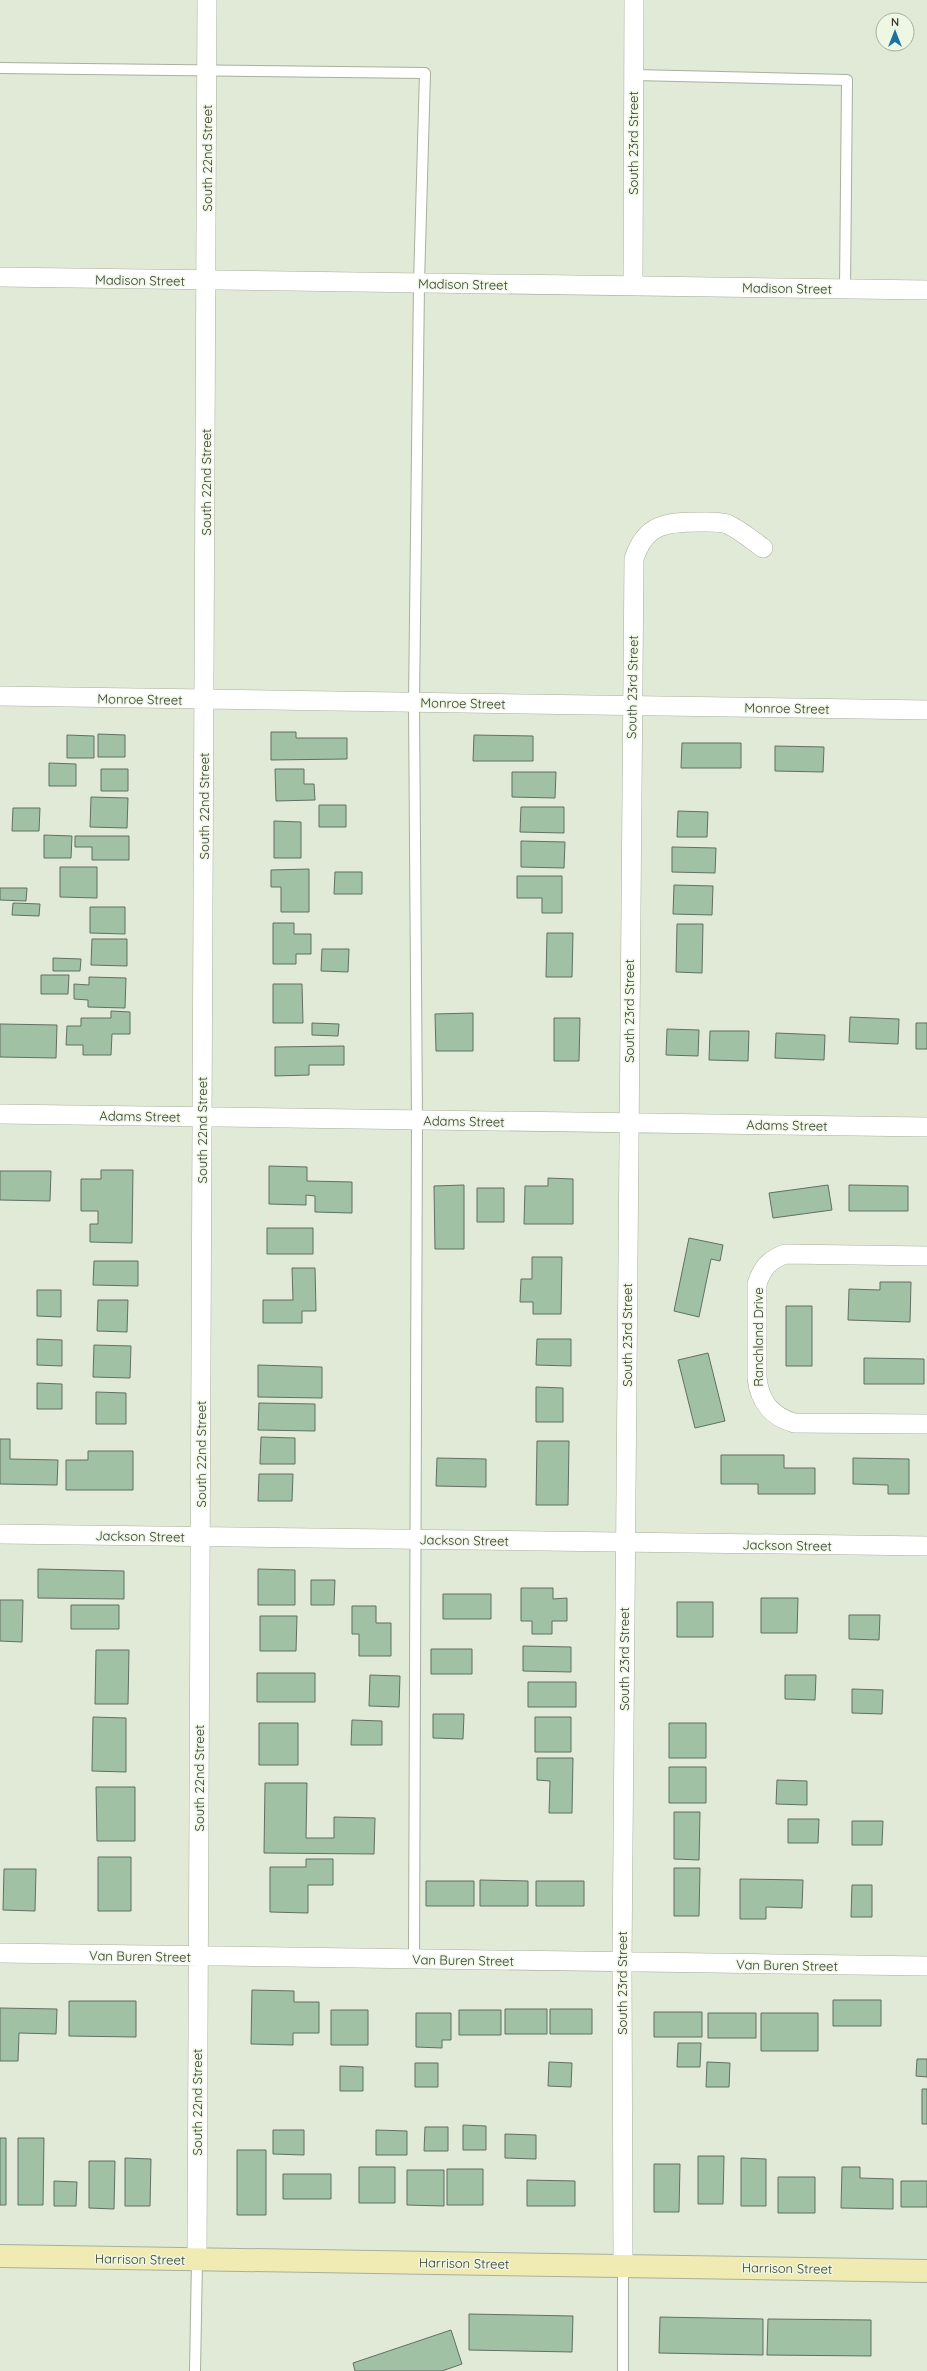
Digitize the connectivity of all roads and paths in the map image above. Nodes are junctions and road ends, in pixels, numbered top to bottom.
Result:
1 (208, 0) edge
2 (634, 0) edge
3 (0, 68) edge
4 (207, 71) junction
5 (634, 75) junction
6 (0, 277) edge
7 (207, 281) junction
8 (419, 283) junction
9 (633, 286) junction
10 (846, 289) junction
11 (927, 290) edge
12 (763, 548) dead end
13 (0, 696) edge
14 (204, 700) junction
15 (414, 703) junction
16 (631, 705) junction
17 (927, 710) edge
18 (0, 1114) edge
19 (202, 1117) junction
20 (417, 1120) junction
21 (628, 1123) junction
22 (927, 1127) edge
23 (927, 1256) edge
24 (927, 1424) edge
25 (0, 1534) edge
26 (201, 1537) junction
27 (414, 1540) junction
28 (625, 1542) junction
29 (927, 1546) edge
30 (0, 1953) edge
31 (198, 1957) junction
32 (414, 1960) junction
33 (622, 1962) junction
34 (927, 1966) edge
35 (0, 2256) edge
36 (197, 2260) junction
37 (623, 2265) junction
38 (927, 2271) edge
39 (195, 2371) edge
40 (623, 2371) edge

1 - 4 street, South 22nd Street
2 - 5 street, South 23rd Street
3 - 4 lane
4 - 7 street, South 22nd Street
4 - 8 lane
5 - 9 street, South 23rd Street
5 - 10 lane
6 - 7 street, Madison Street
7 - 8 street, Madison Street
7 - 14 street, South 22nd Street
8 - 9 street, Madison Street
8 - 15 lane
9 - 10 street, Madison Street
10 - 11 street, Madison Street
12 - 16 street, South 23rd Street
13 - 14 street, Monroe Street
14 - 15 street, Monroe Street
14 - 19 street, South 22nd Street
15 - 16 street, Monroe Street
15 - 20 lane
16 - 17 street, Monroe Street
16 - 21 street, South 23rd Street
18 - 19 street, Adams Street
19 - 20 street, Adams Street
19 - 26 street, South 22nd Street
20 - 21 street, Adams Street
20 - 27 lane
21 - 22 street, Adams Street
21 - 28 street, South 23rd Street
23 - 24 street, Ranchland Drive
25 - 26 street, Jackson Street
26 - 27 street, Jackson Street
26 - 31 street, South 22nd Street
27 - 28 street, Jackson Street
27 - 32 lane
28 - 29 street, Jackson Street
28 - 33 street, South 23rd Street
30 - 31 street, Van Buren Street
31 - 32 street, Van Buren Street
31 - 36 street, South 22nd Street
32 - 33 street, Van Buren Street
33 - 34 street, Van Buren Street
33 - 37 street, South 23rd Street
35 - 36 street, Harrison Street
36 - 37 street, Harrison Street
36 - 39 lane
37 - 38 street, Harrison Street
37 - 40 lane

